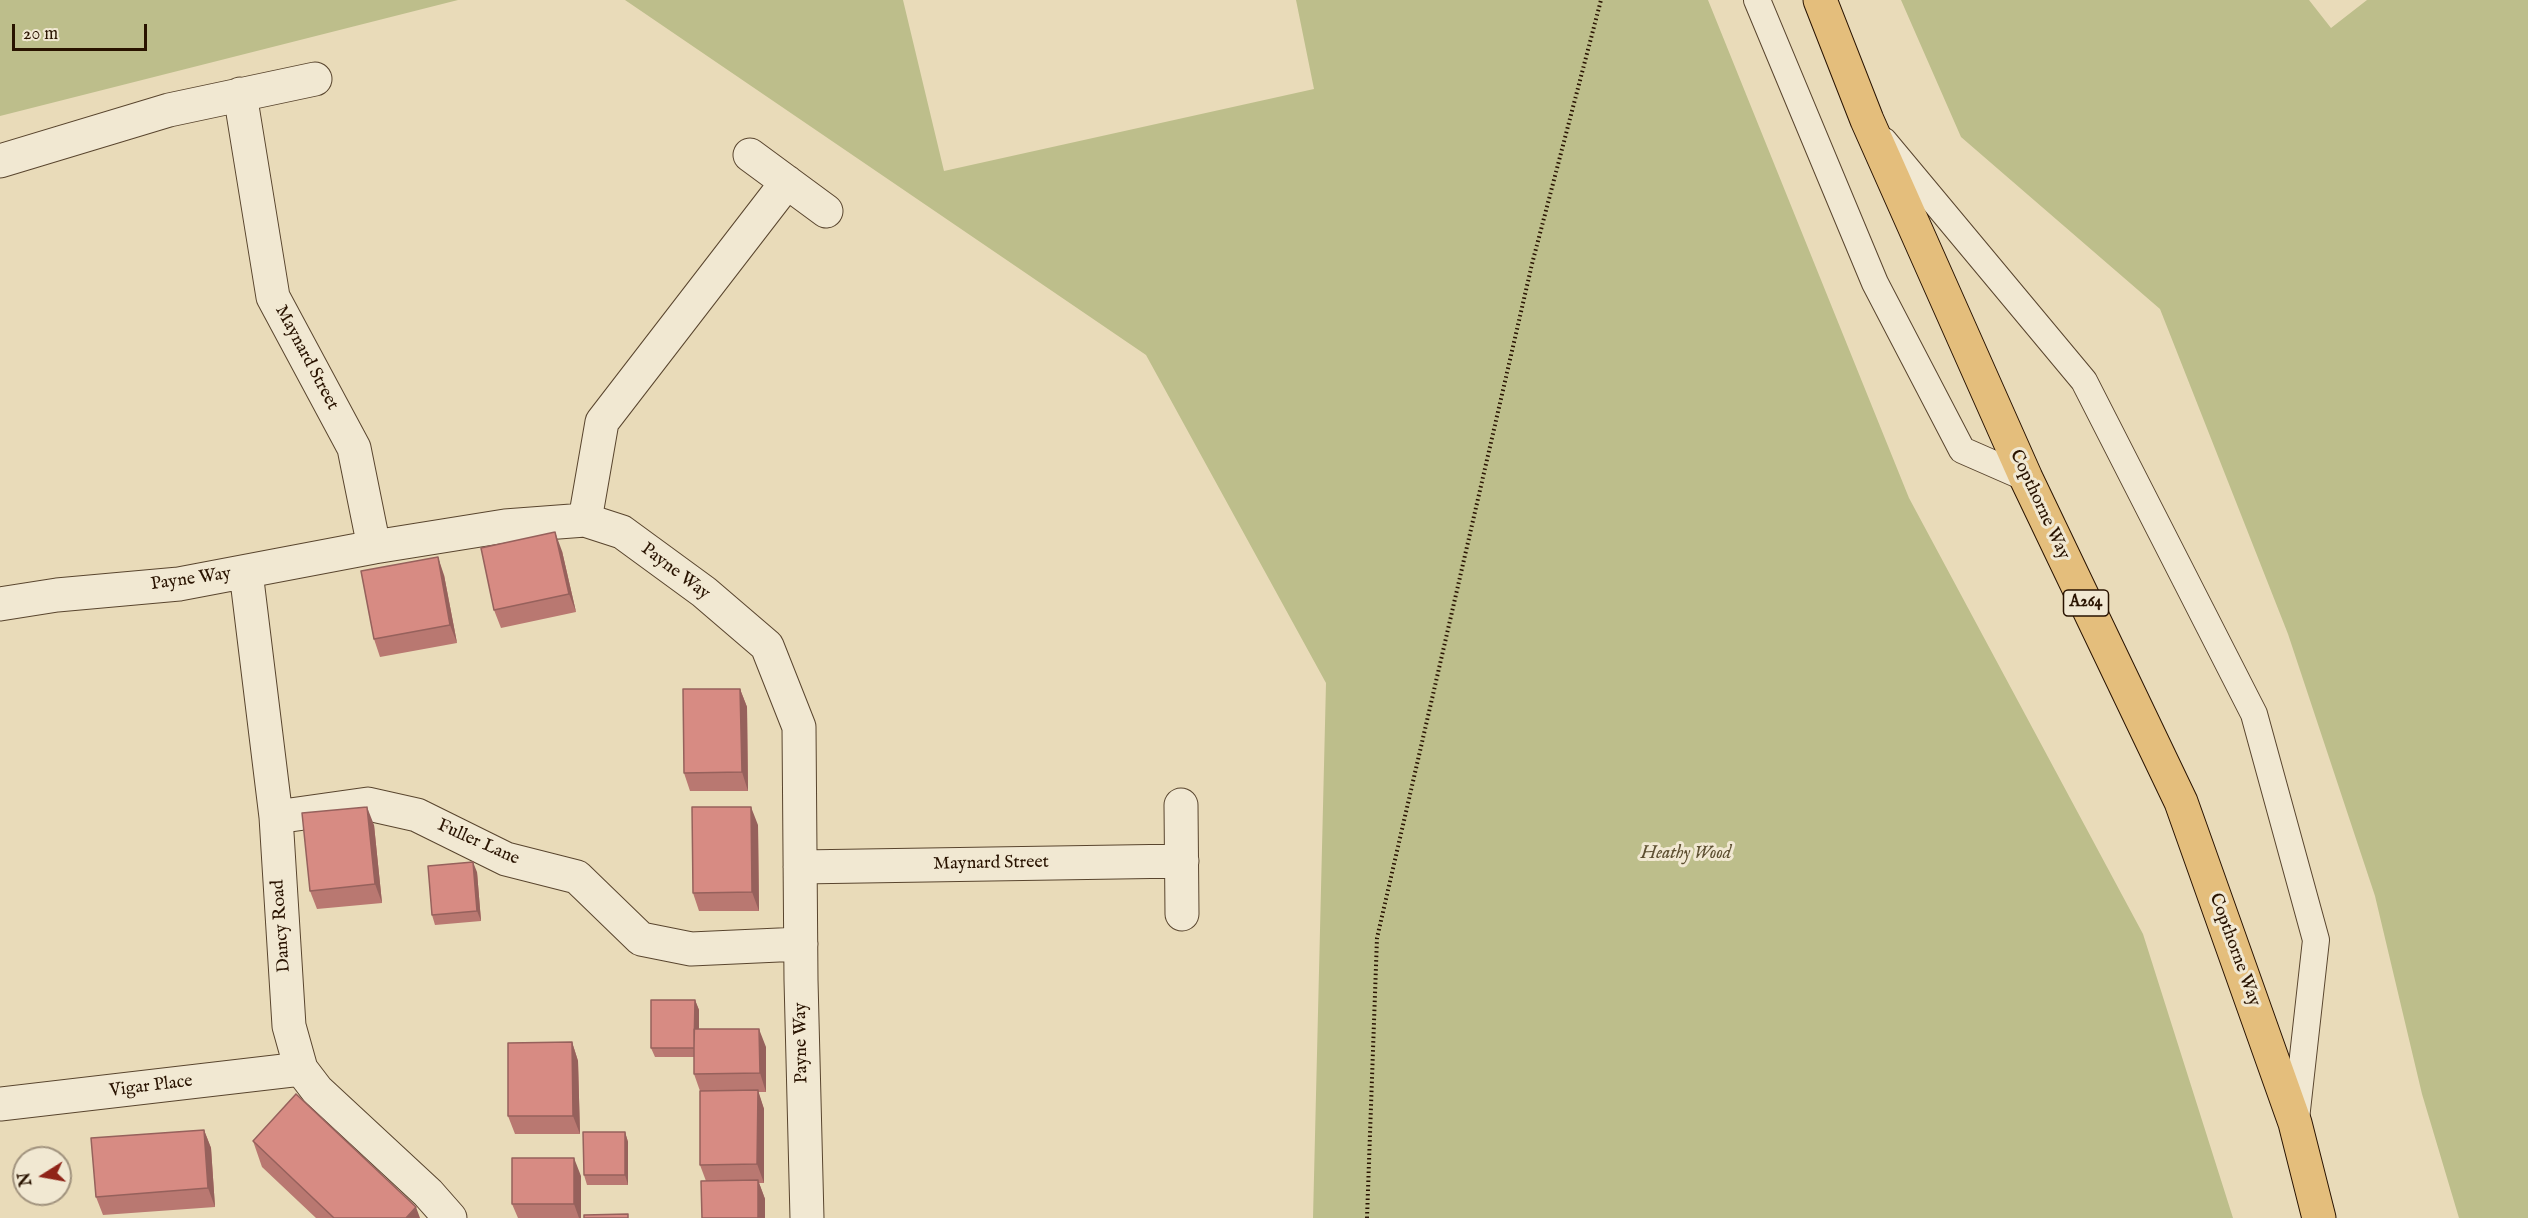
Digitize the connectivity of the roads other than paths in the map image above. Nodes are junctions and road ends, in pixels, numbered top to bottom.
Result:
1 (1757, 0) edge
2 (1820, 0) edge
3 (315, 79) dead end
4 (240, 94) junction
5 (1867, 120) junction
6 (750, 155) dead end
7 (0, 161) edge
8 (787, 182) junction
9 (826, 211) dead end
10 (2026, 478) junction
11 (585, 520) junction
12 (374, 547) junction
13 (246, 572) junction
14 (0, 604) edge
15 (1181, 805) dead end
16 (276, 817) junction
17 (1182, 861) junction
18 (800, 867) junction
19 (1182, 914) dead end
20 (801, 944) junction
21 (301, 1070) junction
22 (0, 1104) edge
23 (2295, 1123) junction
24 (450, 1218) edge
25 (807, 1218) edge
26 (2319, 1218) edge

1 - 10 lane
2 - 5 highway, Copthorne Way / A264
3 - 4 street
4 - 7 street
4 - 12 street, Maynard Street
5 - 10 highway, Copthorne Way / A264
5 - 23 lane
6 - 8 street
8 - 9 street
8 - 11 street
10 - 23 highway, Copthorne Way / A264
11 - 12 street, Payne Way
11 - 18 street, Payne Way
12 - 13 street, Payne Way
13 - 14 street, Payne Way
13 - 16 street, Dancy Road
15 - 17 street
16 - 20 street, Fuller Lane
16 - 21 street, Dancy Road
17 - 18 street, Maynard Street
17 - 19 street
18 - 20 street, Payne Way
20 - 25 street, Payne Way
21 - 22 street, Vigar Place
21 - 24 street, Dancy Road
23 - 26 highway, Copthorne Way / A264

